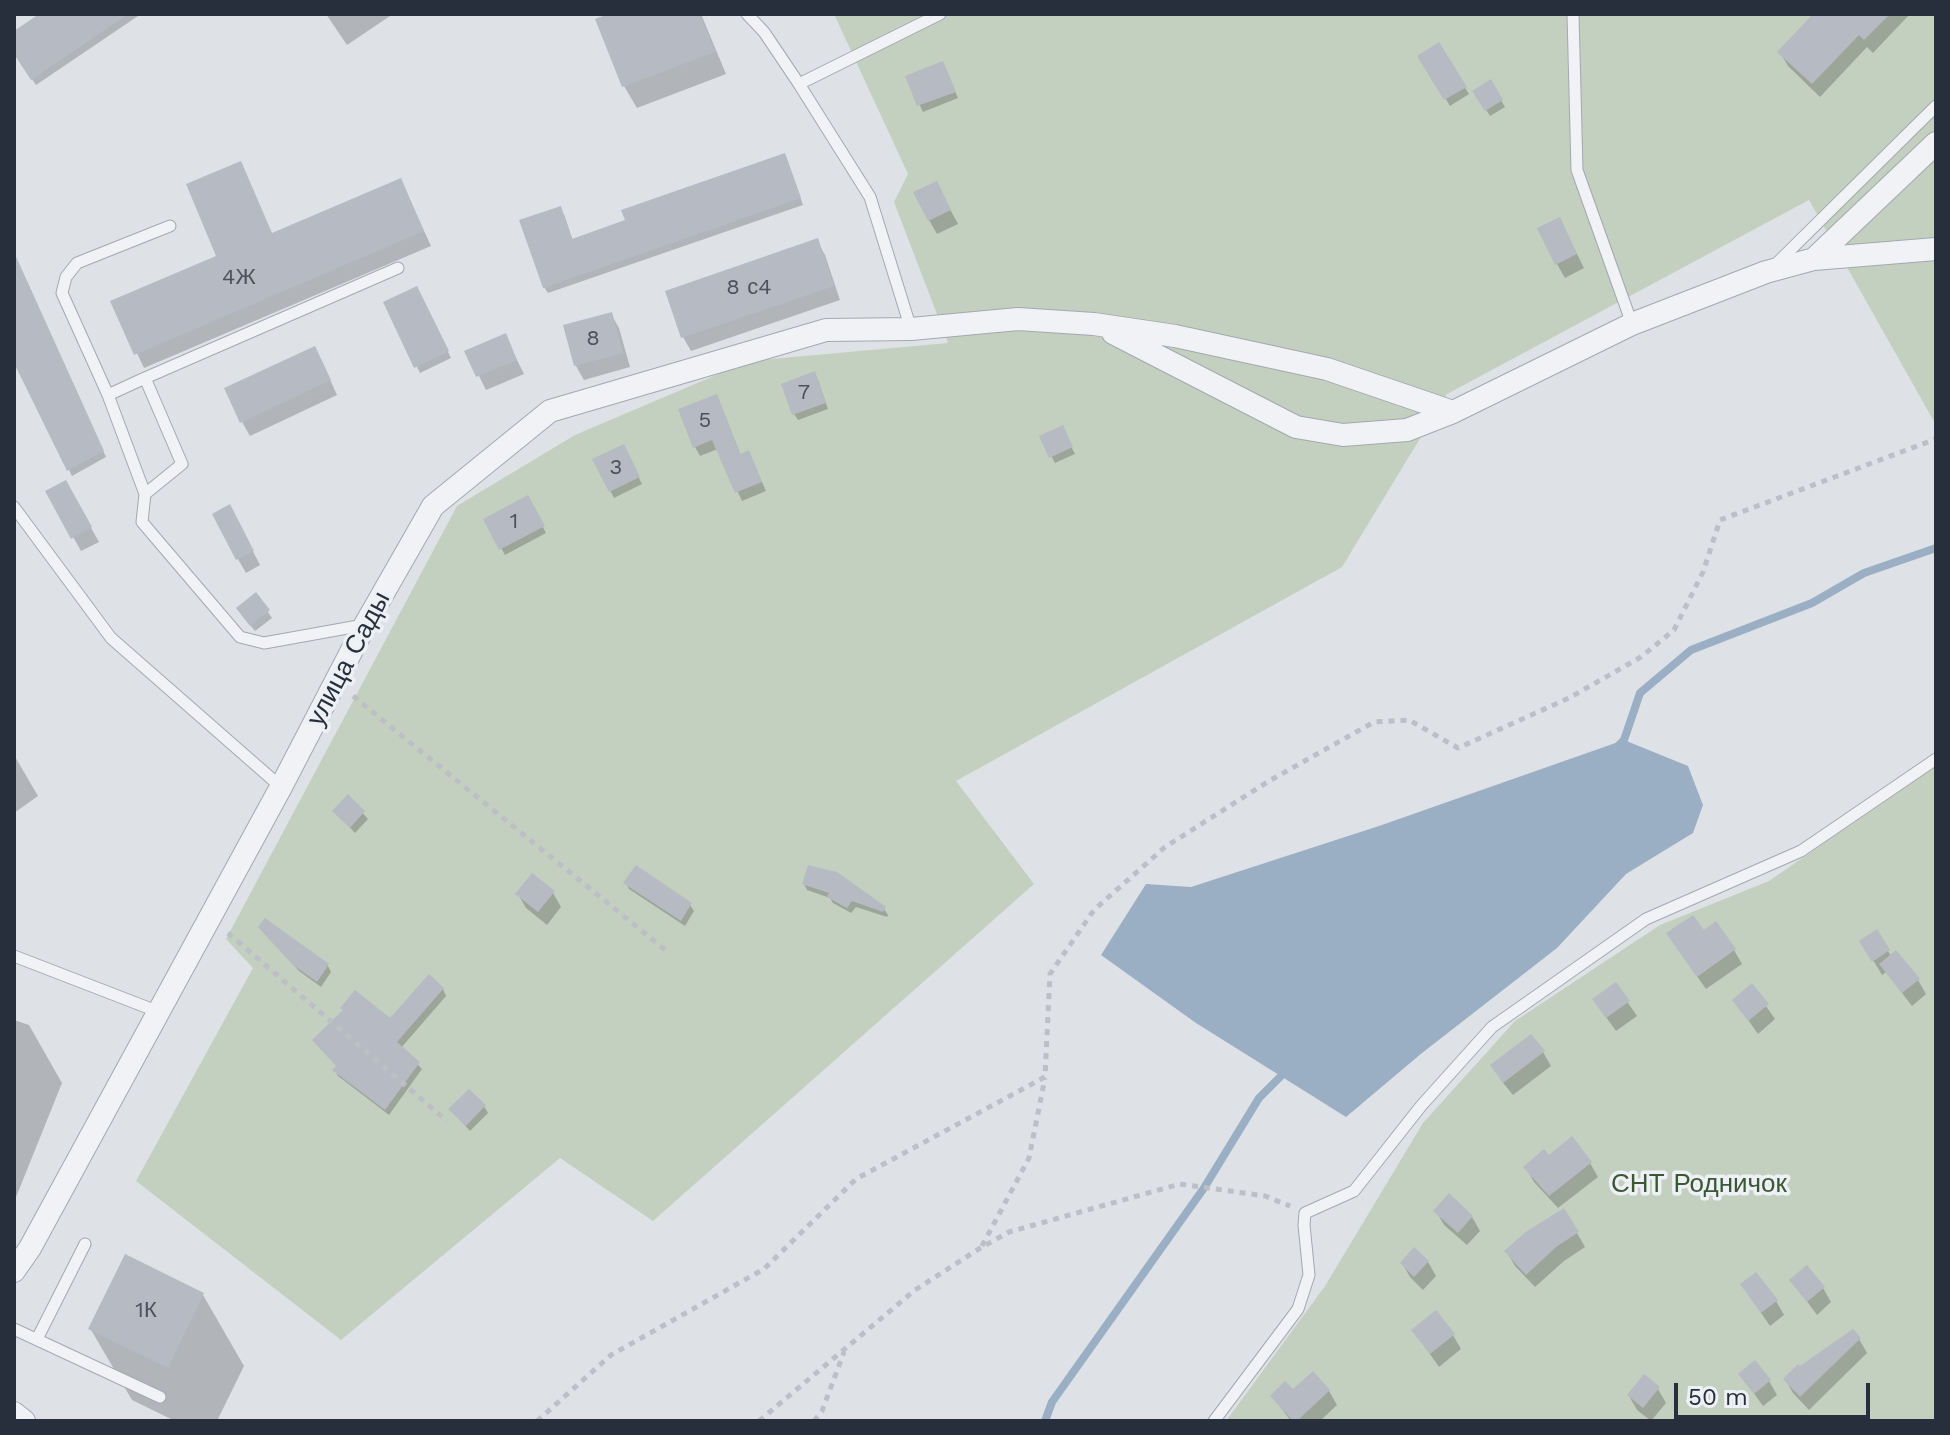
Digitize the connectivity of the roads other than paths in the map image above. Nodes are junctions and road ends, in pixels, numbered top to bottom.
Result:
1 (747, 14) edge
2 (940, 14) edge
3 (1573, 14) edge
4 (799, 84) junction
5 (1936, 106) edge
6 (1936, 143) edge
7 (170, 226) dead end
8 (1936, 249) edge
9 (1814, 259) junction
10 (398, 268) dead end
11 (1766, 272) junction
12 (1094, 324) junction
13 (1632, 324) junction
14 (911, 329) junction
15 (145, 378) junction
16 (108, 395) junction
17 (1453, 412) junction
18 (145, 494) junction
19 (14, 507) edge
20 (365, 625) junction
21 (1936, 759) edge
22 (281, 787) junction
23 (14, 956) edge
24 (159, 1012) junction
25 (85, 1244) dead end
26 (14, 1271) edge
27 (14, 1329) edge
28 (37, 1339) junction
29 (160, 1397) dead end
30 (14, 1413) edge
31 (24, 1421) edge
32 (1214, 1421) edge

1 - 4 lane
2 - 4 lane
3 - 13 lane
4 - 14 lane
5 - 11 lane
6 - 9 street
7 - 16 lane
8 - 9 street
9 - 11 street
10 - 15 lane
11 - 13 street
12 - 14 street, улица Сады
12 - 17 street, улица Сады
12 - 17 street
13 - 17 street
14 - 20 street, улица Сады
15 - 16 lane
15 - 18 lane
16 - 18 lane
18 - 20 lane
19 - 22 lane
20 - 22 street, улица Сады
21 - 32 lane
22 - 24 street, улица Сады
23 - 24 lane
24 - 26 street, улица Сады
25 - 28 lane
27 - 28 lane
28 - 29 lane
30 - 31 street

